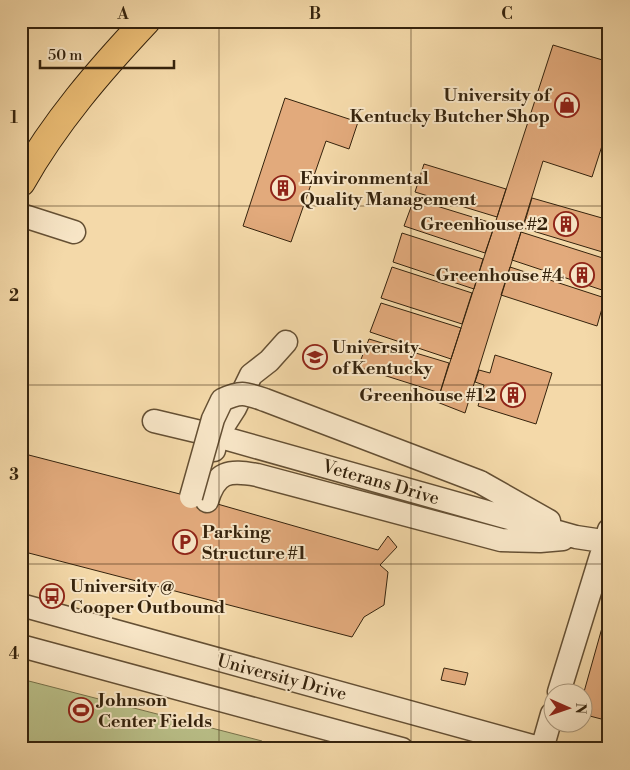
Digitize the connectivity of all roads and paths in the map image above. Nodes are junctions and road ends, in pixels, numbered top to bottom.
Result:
1 (146, 21) edge
2 (21, 182) edge
3 (21, 215) edge
4 (74, 232) dead end
5 (286, 342) dead end
6 (154, 421) dead end
7 (217, 436) junction
8 (199, 499) junction
9 (576, 537) junction
10 (608, 538) edge
11 (21, 605) edge
12 (21, 646) edge
13 (562, 682) edge
14 (547, 732) edge
15 (506, 744) edge
16 (402, 749) edge
17 (542, 749) edge

1 - 2 main road
3 - 4 street
5 - 7 street
6 - 7 street, Veterans Drive
7 - 8 street
7 - 9 street, Veterans Drive
8 - 9 street
8 - 9 street, bridge
9 - 10 street, Veterans Drive
10 - 13 street
11 - 15 street, University Drive
12 - 16 street
14 - 17 street
15 - 17 street, University Drive

